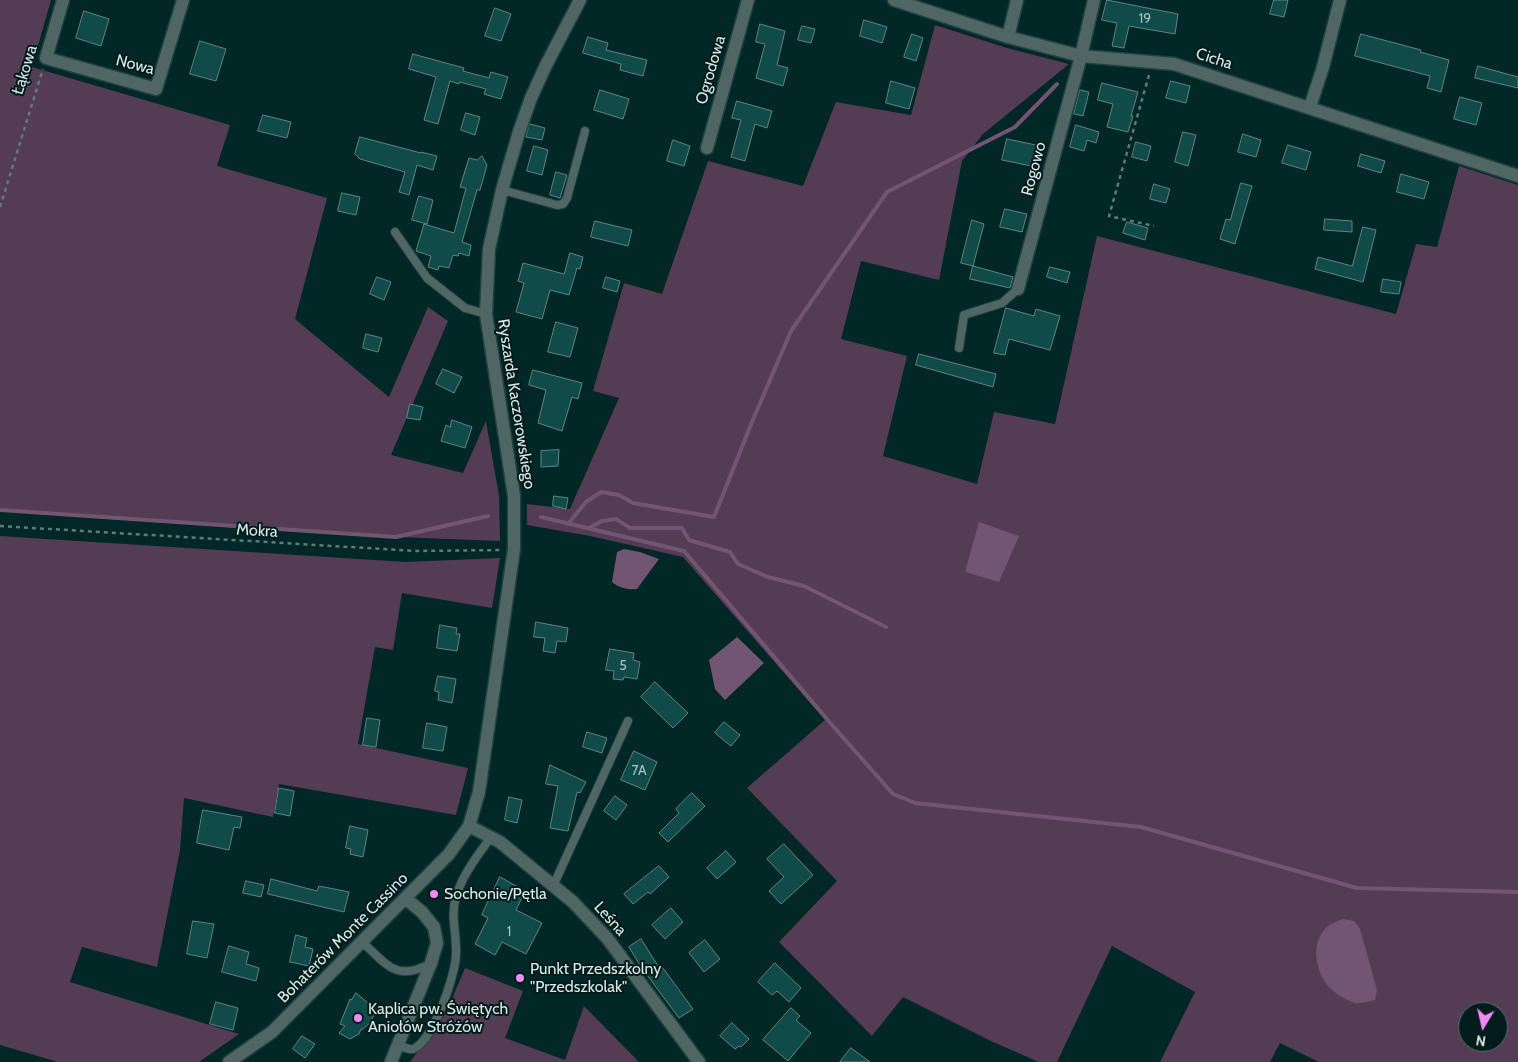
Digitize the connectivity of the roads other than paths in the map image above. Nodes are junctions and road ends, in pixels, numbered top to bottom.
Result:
1 (63, 0) edge
2 (183, 0) edge
3 (580, 0) edge
4 (748, 0) edge
5 (894, 0) edge
6 (1017, 0) edge
7 (1094, 0) edge
8 (1340, 0) edge
9 (1008, 37) junction
10 (1081, 56) junction
11 (46, 58) joint
12 (1310, 108) junction
13 (585, 131) dead end
14 (706, 148) dead end
15 (1518, 176) edge
16 (502, 190) junction
17 (395, 232) dead end
18 (1018, 289) joint
19 (486, 314) junction
20 (959, 348) dead end
21 (628, 722) dead end
22 (469, 826) junction
23 (491, 837) junction
24 (554, 884) junction
25 (405, 898) junction
26 (362, 942) junction
27 (431, 963) junction
28 (399, 1045) junction
29 (229, 1062) edge
30 (391, 1062) edge
31 (699, 1062) edge

1 - 11 street, Łąkowa
2 - 11 street, Nowa
3 - 16 street, Ryszarda Kaczorowskiego
4 - 14 street, Ogrodowa
5 - 9 street, Cicha
6 - 9 street
7 - 10 street, Rogowo
8 - 12 street
9 - 10 street, Cicha
10 - 12 street, Cicha
10 - 18 street, Rogowo
12 - 15 street, Cicha
13 - 16 lane
16 - 19 street, Ryszarda Kaczorowskiego
17 - 19 lane
18 - 20 lane
19 - 22 street, Ryszarda Kaczorowskiego
21 - 24 lane
22 - 23 street, Leśna
22 - 25 street, Bohaterów Monte Cassino
23 - 24 street, Leśna
23 - 28 lane
24 - 31 street, Leśna
25 - 26 street, Bohaterów Monte Cassino
25 - 27 street
26 - 27 lane
26 - 29 street, Bohaterów Monte Cassino
27 - 28 street
28 - 30 street

